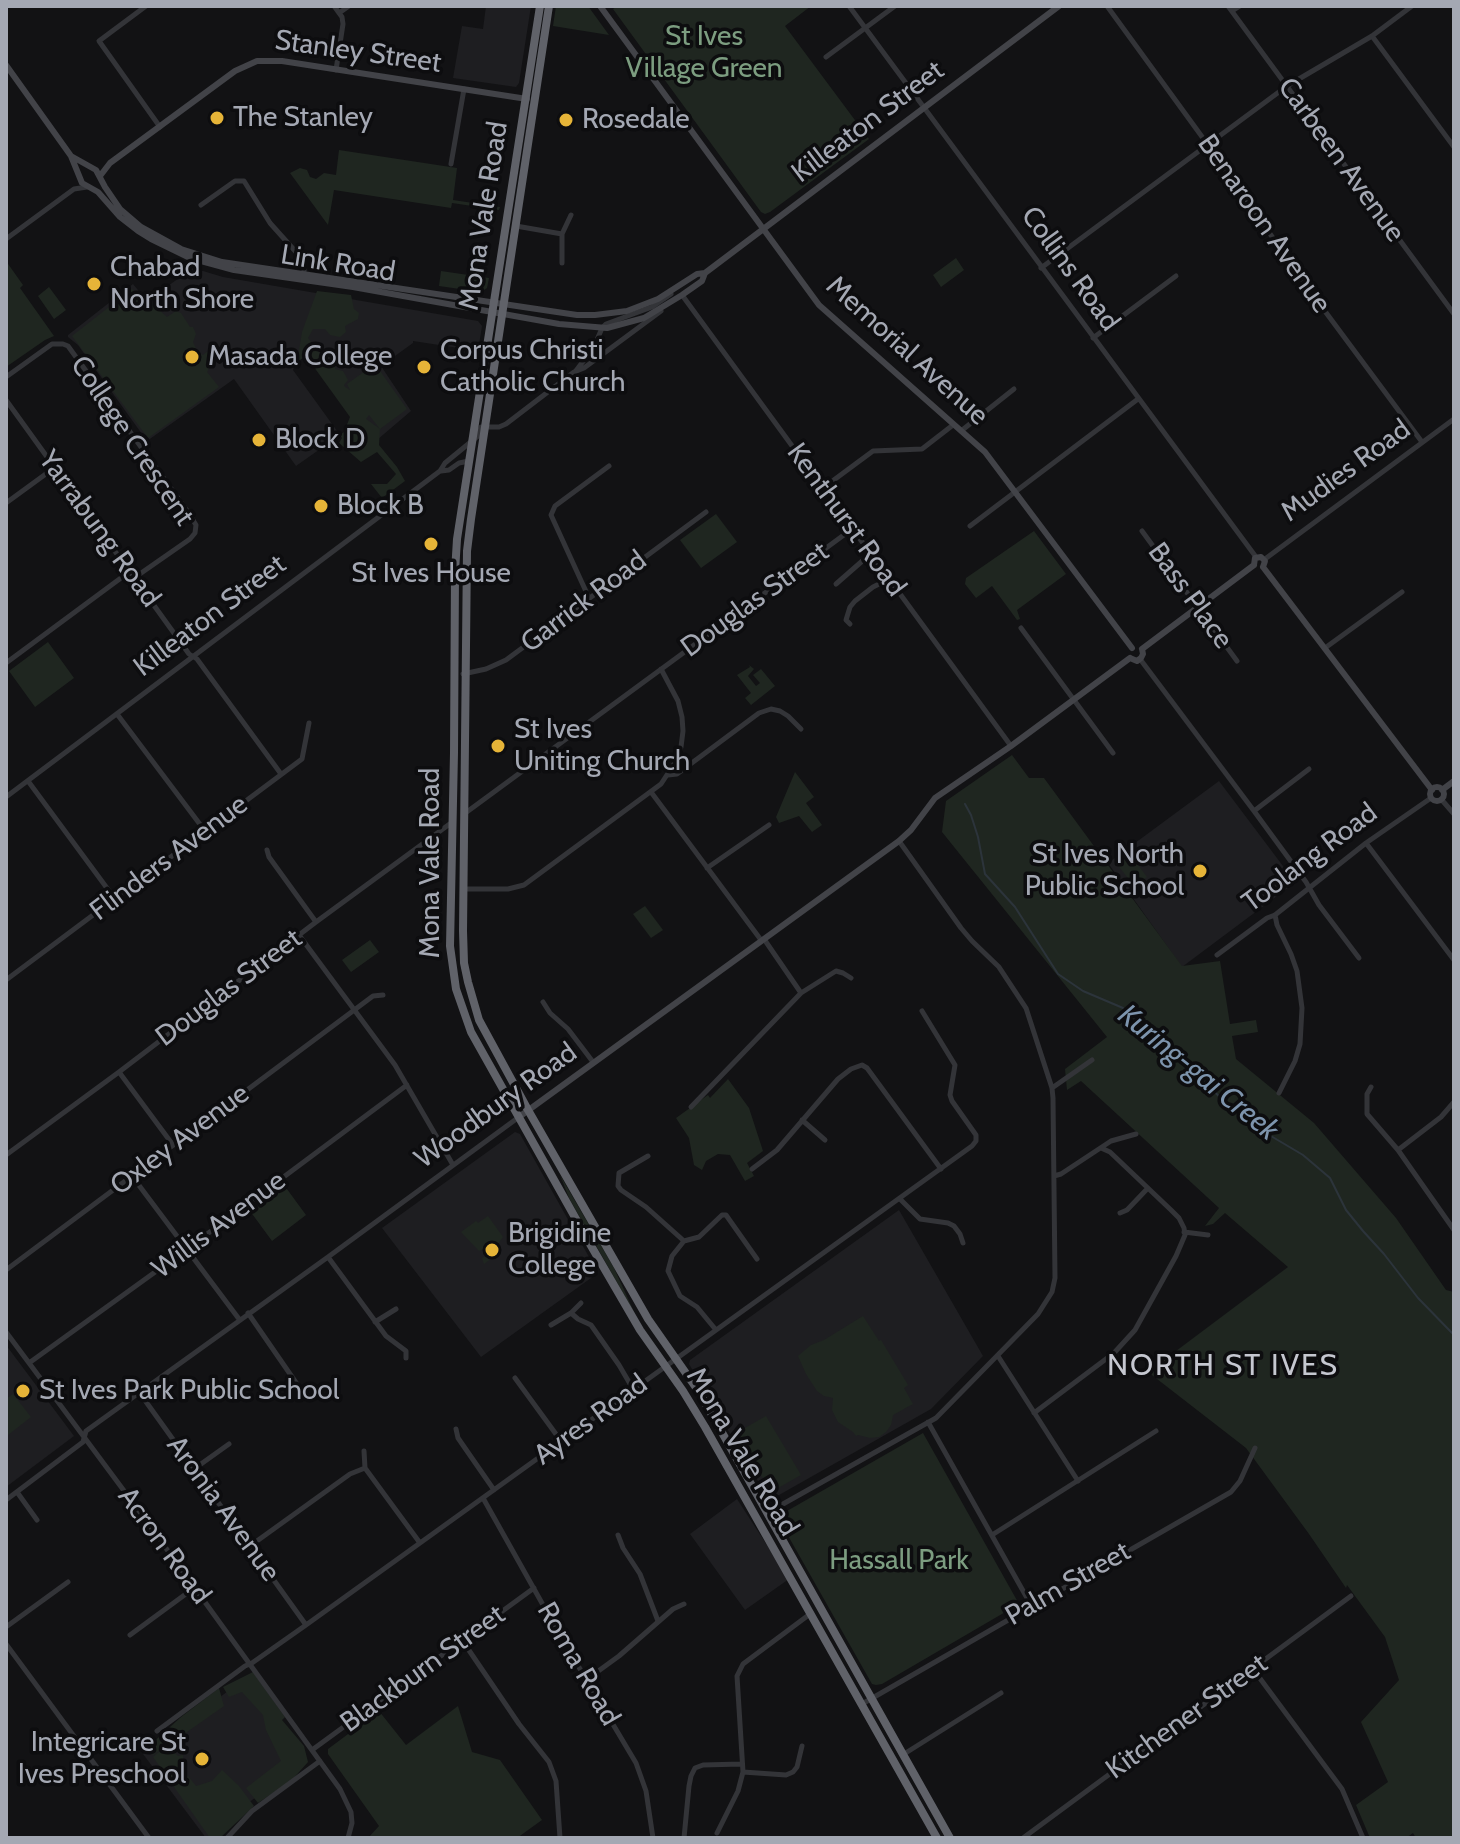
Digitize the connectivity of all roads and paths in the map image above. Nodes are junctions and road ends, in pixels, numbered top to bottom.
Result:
1 (146, 6) edge
2 (334, 6) edge
3 (349, 6) edge
4 (540, 6) edge
5 (549, 6) edge
6 (849, 6) edge
7 (895, 6) edge
8 (1042, 6) edge
9 (1059, 6) edge
10 (1107, 6) edge
11 (1240, 6) edge
12 (1412, 6) edge
13 (604, 8) edge
14 (1230, 9) edge
15 (339, 13) junction
16 (1047, 15) junction
17 (865, 28) junction
18 (1372, 36) junction
19 (826, 57) dead end
20 (6, 65) edge
21 (336, 70) junction
22 (1287, 86) junction
23 (464, 89) junction
24 (530, 99) junction
25 (924, 108) junction
26 (160, 127) junction
27 (1208, 145) junction
28 (1454, 147) edge
29 (71, 156) junction
30 (110, 163) junction
31 (451, 164) dead end
32 (92, 168) junction
33 (80, 176) junction
34 (100, 177) junction
35 (88, 187) junction
36 (74, 189) junction
37 (201, 205) dead end
38 (571, 215) dead end
39 (516, 226) junction
40 (763, 229) junction
41 (562, 234) junction
42 (7, 238) edge
43 (562, 263) dead end
44 (1041, 268) junction
45 (705, 273) junction
46 (304, 274) junction
47 (1176, 276) dead end
48 (677, 288) junction
49 (682, 295) junction
50 (492, 306) junction
51 (503, 308) junction
52 (606, 314) joint
53 (1454, 314) edge
54 (602, 328) junction
55 (1093, 338) junction
56 (574, 372) junction
57 (6, 377) edge
58 (1014, 389) dead end
59 (1138, 399) junction
60 (6, 400) edge
61 (1454, 419) edge
62 (953, 425) junction
63 (485, 426) junction
64 (961, 431) junction
65 (472, 442) junction
66 (1422, 442) junction
67 (469, 461) junction
68 (609, 466) dead end
69 (54, 468) junction
70 (440, 471) junction
71 (823, 488) junction
72 (1015, 490) junction
73 (6, 503) edge
74 (706, 512) dead end
75 (970, 526) dead end
76 (852, 529) junction
77 (1142, 531) dead end
78 (869, 551) junction
79 (1255, 561) junction
80 (1264, 563) junction
81 (129, 572) junction
82 (134, 578) junction
83 (889, 579) junction
84 (836, 584) dead end
85 (1402, 592) dead end
86 (589, 598) junction
87 (1199, 607) junction
88 (850, 624) dead end
89 (1021, 628) dead end
90 (1132, 648) junction
91 (1325, 648) junction
92 (1142, 649) junction
93 (193, 656) junction
94 (1130, 658) junction
95 (1140, 659) junction
96 (1237, 661) dead end
97 (6, 663) edge
98 (661, 669) junction
99 (466, 674) junction
100 (454, 675) junction
101 (1074, 700) junction
102 (117, 714) junction
103 (309, 723) dead end
104 (801, 729) dead end
105 (1011, 746) junction
106 (1113, 753) dead end
107 (1309, 769) dead end
108 (281, 774) junction
109 (668, 775) junction
110 (28, 781) junction
111 (1454, 781) edge
112 (1432, 790) junction
113 (1442, 790) junction
114 (651, 792) junction
115 (6, 797) edge
116 (1431, 798) junction
117 (1441, 799) junction
118 (1254, 811) junction
119 (464, 814) junction
120 (1454, 814) edge
121 (452, 823) junction
122 (769, 825) dead end
123 (205, 831) junction
124 (899, 841) junction
125 (1366, 843) junction
126 (267, 850) dead end
127 (707, 868) junction
128 (1308, 887) junction
129 (463, 889) junction
130 (115, 899) junction
131 (1275, 915) junction
132 (316, 922) junction
133 (299, 935) junction
134 (762, 939) junction
135 (1217, 955) dead end
136 (1359, 958) dead end
137 (1454, 960) edge
138 (851, 978) dead end
139 (6, 980) edge
140 (801, 993) junction
141 (383, 995) dead end
142 (543, 1002) dead end
143 (354, 1010) junction
144 (922, 1011) dead end
145 (1092, 1060) dead end
146 (593, 1062) junction
147 (119, 1072) junction
148 (407, 1085) junction
149 (1371, 1087) dead end
150 (1052, 1088) junction
151 (1279, 1093) dead end
152 (1454, 1102) edge
153 (691, 1107) dead end
154 (528, 1110) junction
155 (519, 1117) junction
156 (802, 1120) junction
157 (1136, 1134) dead end
158 (825, 1140) dead end
159 (173, 1146) junction
160 (1101, 1148) junction
161 (1398, 1150) junction
162 (6, 1155) edge
163 (648, 1156) dead end
164 (453, 1165) junction
165 (752, 1169) dead end
166 (941, 1169) junction
167 (132, 1176) junction
168 (1054, 1176) junction
169 (1148, 1188) junction
170 (900, 1199) junction
171 (1120, 1213) dead end
172 (1454, 1230) edge
173 (1184, 1232) junction
174 (1208, 1235) dead end
175 (684, 1241) junction
176 (963, 1243) dead end
177 (187, 1249) junction
178 (328, 1257) junction
179 (757, 1259) dead end
180 (6, 1270) edge
181 (581, 1303) dead end
182 (396, 1309) dead end
183 (248, 1313) junction
184 (571, 1313) junction
185 (239, 1319) junction
186 (375, 1322) junction
187 (551, 1325) dead end
188 (716, 1330) junction
189 (6, 1332) edge
190 (998, 1356) junction
191 (406, 1358) dead end
192 (675, 1360) junction
193 (29, 1363) junction
194 (665, 1367) junction
195 (515, 1378) dead end
196 (299, 1387) dead end
197 (633, 1389) junction
198 (139, 1392) junction
199 (1034, 1413) junction
200 (928, 1422) junction
201 (456, 1429) dead end
202 (1156, 1431) dead end
203 (85, 1437) junction
204 (561, 1441) junction
205 (229, 1444) dead end
206 (1255, 1448) dead end
207 (364, 1451) dead end
208 (365, 1468) junction
209 (194, 1469) junction
210 (1078, 1481) junction
211 (494, 1490) junction
212 (17, 1492) junction
213 (483, 1498) junction
214 (6, 1500) edge
215 (767, 1513) junction
216 (37, 1520) dead end
217 (618, 1535) dead end
218 (992, 1535) junction
219 (420, 1543) junction
220 (250, 1546) junction
221 (68, 1582) dead end
222 (194, 1588) junction
223 (534, 1588) junction
224 (1351, 1596) dead end
225 (684, 1604) dead end
226 (1031, 1605) junction
227 (820, 1607) junction
228 (810, 1614) junction
229 (658, 1621) junction
230 (306, 1625) junction
231 (6, 1627) edge
232 (130, 1635) dead end
233 (462, 1640) junction
234 (6, 1644) edge
235 (249, 1664) junction
236 (1253, 1669) junction
237 (586, 1680) junction
238 (1001, 1693) dead end
239 (872, 1698) junction
240 (862, 1704) junction
241 (157, 1731) dead end
242 (802, 1746) dead end
243 (312, 1750) junction
244 (904, 1754) junction
245 (320, 1761) junction
246 (741, 1764) junction
247 (743, 1772) junction
248 (717, 1833) dead end
249 (149, 1838) edge
250 (227, 1838) edge
251 (348, 1838) edge
252 (560, 1838) edge
253 (653, 1838) edge
254 (684, 1838) edge
255 (937, 1838) edge
256 (950, 1838) edge
257 (1023, 1838) edge
258 (1363, 1838) edge

1 - 26 street
2 - 15 street
3 - 15 street
4 - 24 highway, Mona Vale Road
5 - 24 highway, Mona Vale Road
6 - 17 street, Collins Road
7 - 17 street
8 - 16 street
9 - 16 street, Killeaton Street
10 - 27 street, Benaroon Avenue
11 - 14 street
12 - 18 street
13 - 40 street, Memorial Avenue
14 - 22 street, Carbeen Avenue
15 - 21 street
16 - 25 street, Killeaton Street
17 - 19 street
17 - 25 street, Collins Road
18 - 22 street
18 - 28 street
20 - 29 street
21 - 23 street, Stanley Street
21 - 26 street, Stanley Street
22 - 27 street
22 - 53 street, Carbeen Avenue
23 - 24 street, Stanley Street
23 - 31 street
24 - 39 highway, Mona Vale Road
24 - 50 highway, Mona Vale Road
25 - 40 street, Killeaton Street
25 - 44 street, Collins Road
26 - 30 street, Stanley Street
27 - 44 street
27 - 66 street, Benaroon Avenue
29 - 32 street
29 - 33 street
30 - 32 street, Stanley Street
30 - 34 street, Stanley Street
32 - 33 street
32 - 34 street
33 - 35 street
33 - 36 street
34 - 35 street
34 - 46 street, Link Road
35 - 36 street
35 - 50 street, Link Road
36 - 42 street
37 - 46 street
38 - 41 street
39 - 41 street
39 - 51 highway, Mona Vale Road
40 - 45 street, Killeaton Street
40 - 62 street, Memorial Avenue
41 - 43 street
44 - 55 street, Collins Road
45 - 48 street, Killeaton Street
45 - 49 street, Killeaton Street
46 - 50 street, Link Road
47 - 55 street
48 - 52 street, Killeaton Street
48 - 54 street, Killeaton Street
49 - 54 street, Killeaton Street
49 - 56 street, Killeaton Street
49 - 71 street, Kenthurst Road
50 - 51 street, Link Road
50 - 65 highway, Mona Vale Road
51 - 52 street, Link Road
51 - 54 street, Link Road
51 - 63 highway, Mona Vale Road
54 - 56 street, Killeaton Street
55 - 59 street, Collins Road
56 - 63 street, Killeaton Street
57 - 82 street, College Crescent
58 - 64 street
59 - 72 street
59 - 79 street, Collins Road
60 - 69 street, Yarrabung Road
61 - 66 street, Mudies Road
62 - 64 street, Memorial Avenue
62 - 71 street
63 - 65 street, Killeaton Street
63 - 99 highway, Mona Vale Road
64 - 72 street, Memorial Avenue
65 - 67 highway, Mona Vale Road
65 - 70 street, Killeaton Street
66 - 80 street, Mudies Road
67 - 70 street, Killeaton Street
67 - 100 highway, Mona Vale Road
68 - 86 street
69 - 73 street
69 - 81 street, Yarrabung Road
70 - 93 street, Killeaton Street
71 - 76 street, Kenthurst Road
72 - 75 street
72 - 90 street, Memorial Avenue
74 - 86 street, Garrick Road
76 - 78 street, Kenthurst Road
76 - 98 street, Douglas Street
77 - 87 street, Bass Place
78 - 83 street, Kenthurst Road
78 - 84 street
79 - 80 street
79 - 80 street
79 - 87 street
80 - 91 street
81 - 82 street, Yarrabung Road
81 - 97 street
82 - 93 street, Yarrabung Road
83 - 88 street
83 - 105 street, Kenthurst Road
85 - 91 street
86 - 99 street, Garrick Road
87 - 92 street
87 - 96 street, Bass Place
89 - 101 street
90 - 92 street
90 - 94 street
91 - 112 street
92 - 95 street
93 - 102 street, Killeaton Street
93 - 108 street, Yarrabung Road
94 - 95 street
94 - 101 street
95 - 118 street
98 - 109 street
98 - 119 street, Douglas Street
99 - 100 street, Garrick Road
99 - 119 highway, Mona Vale Road
100 - 121 highway, Mona Vale Road
101 - 105 street
101 - 106 street
102 - 110 street, Killeaton Street
102 - 123 street
103 - 108 street, Flinders Avenue
104 - 109 street
105 - 124 street, Woodbury Road
107 - 118 street
108 - 123 street, Flinders Avenue
109 - 114 street
110 - 115 street, Killeaton Street
110 - 130 street
111 - 113 street
112 - 113 street
112 - 116 street
113 - 117 street
114 - 127 street
114 - 129 street
116 - 117 street
116 - 125 street, Toolang Road
117 - 120 street
118 - 128 street
119 - 129 highway, Mona Vale Road
121 - 132 street, Douglas Street
121 - 155 highway, Mona Vale Road
122 - 127 street
123 - 130 street, Flinders Avenue
124 - 134 street, Woodbury Road
124 - 150 street
125 - 128 street, Toolang Road
125 - 137 street
126 - 132 street
127 - 134 street
128 - 131 street, Toolang Road
128 - 136 street
129 - 154 highway, Mona Vale Road
130 - 139 street, Flinders Avenue
131 - 135 street, Toolang Road
131 - 151 street
132 - 133 street, Douglas Street
133 - 143 street
133 - 147 street, Douglas Street
134 - 140 street
134 - 146 street, Woodbury Road
138 - 140 street
140 - 153 street
141 - 143 street, Oxley Avenue
142 - 146 street
143 - 148 street
143 - 159 street, Oxley Avenue
144 - 166 street, Ayres Road
145 - 150 street
146 - 154 street, Woodbury Road
147 - 159 street
147 - 162 street, Douglas Street
148 - 164 street
148 - 177 street, Willis Avenue
149 - 161 street
150 - 168 street
152 - 161 street
154 - 155 street, Woodbury Road
154 - 192 highway, Mona Vale Road
155 - 164 street, Woodbury Road
155 - 194 highway, Mona Vale Road
156 - 158 street
156 - 165 street
156 - 166 street
157 - 160 street
159 - 167 street, Oxley Avenue
160 - 168 street
160 - 169 street
161 - 172 street
163 - 175 street
164 - 178 street, Woodbury Road
166 - 170 street, Ayres Road
167 - 177 street
167 - 180 street, Oxley Avenue
168 - 190 street
169 - 171 street
169 - 173 street
170 - 176 street
170 - 188 street, Ayres Road
173 - 174 street
173 - 199 street
175 - 179 street
175 - 188 street
177 - 185 street
177 - 193 street, Willis Avenue
178 - 183 street, Woodbury Road
178 - 186 street
181 - 184 street
182 - 186 street
183 - 185 street, Woodbury Road
183 - 196 street
184 - 187 street
184 - 197 street
185 - 198 street, Woodbury Road
186 - 191 street
188 - 192 street, Ayres Road
189 - 193 street, Acron Road
190 - 199 street
190 - 200 street
192 - 194 street, Ayres Road
192 - 215 highway, Mona Vale Road
193 - 203 street, Acron Road
194 - 197 street, Ayres Road
194 - 228 highway, Mona Vale Road
195 - 204 street
197 - 204 street, Ayres Road
198 - 203 street, Woodbury Road
198 - 209 street, Aronia Avenue
199 - 210 street
200 - 215 street
200 - 218 street
201 - 211 street
202 - 210 street
203 - 212 street, Woodbury Road
203 - 222 street, Acron Road
204 - 211 street, Ayres Road
205 - 209 street
206 - 226 street, Palm Street
207 - 208 street
208 - 219 street
208 - 220 street
209 - 220 street, Aronia Avenue
210 - 218 street
211 - 213 street, Ayres Road
212 - 214 street, Woodbury Road
212 - 216 street
213 - 219 street, Ayres Road
213 - 223 street, Roma Road
215 - 227 highway, Mona Vale Road
217 - 229 street
218 - 226 street
219 - 230 street, Ayres Road
220 - 230 street, Aronia Avenue
221 - 231 street
222 - 232 street
222 - 235 street, Acron Road
223 - 233 street, Blackburn Street
223 - 237 street, Roma Road
224 - 236 street, Kitchener Street
225 - 229 street
226 - 239 street, Palm Street
227 - 228 street
227 - 239 highway, Mona Vale Road
228 - 240 highway, Mona Vale Road
228 - 246 street
229 - 237 street
230 - 235 street, Ayres Road
233 - 243 street, Blackburn Street
233 - 252 street
234 - 249 street
235 - 241 street, Ayres Road
235 - 243 street, Acron Road
236 - 257 street, Kitchener Street
236 - 258 street
237 - 253 street, Roma Road
238 - 244 street
239 - 240 street, Palm Street
239 - 244 highway, Mona Vale Road
240 - 255 highway, Mona Vale Road
242 - 247 street
243 - 245 street, Acron Road
244 - 256 highway, Mona Vale Road
245 - 250 street
245 - 251 street, Acron Road
246 - 247 street
246 - 254 street
247 - 248 street

